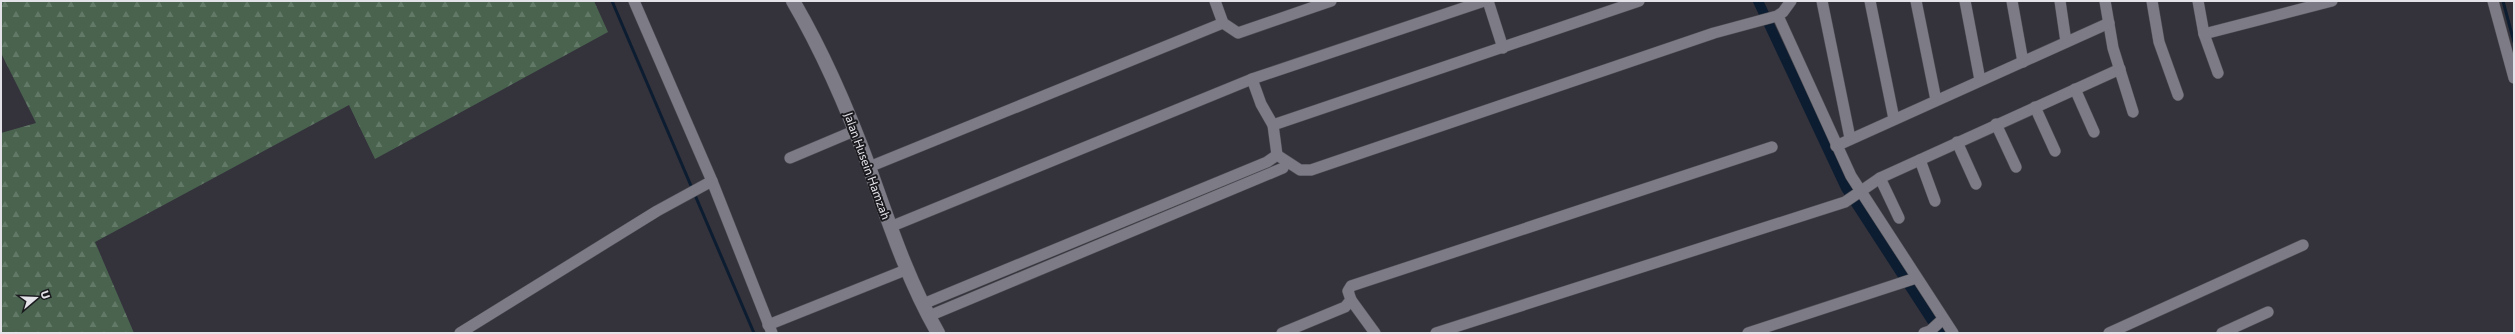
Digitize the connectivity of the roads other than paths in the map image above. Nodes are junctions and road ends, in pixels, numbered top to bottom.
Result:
1 (634, 1) edge
2 (793, 1) edge
3 (1216, 1) edge
4 (1331, 1) edge
5 (1484, 1) edge
6 (1488, 1) edge
7 (1639, 1) edge
8 (1791, 1) edge
9 (1822, 1) edge
10 (1870, 1) edge
11 (1916, 1) edge
12 (1965, 1) edge
13 (2012, 1) edge
14 (2060, 1) edge
15 (2105, 1) edge
16 (2152, 1) edge
17 (2198, 1) edge
18 (2332, 1) edge
19 (2492, 1) edge
20 (1778, 16) junction
21 (1223, 23) junction
22 (2109, 23) junction
23 (2204, 34) junction
24 (2066, 42) junction
25 (1503, 48) junction
26 (2023, 62) junction
27 (2120, 69) junction
28 (2218, 73) dead end
29 (2514, 78) edge
30 (1252, 79) junction
31 (1980, 80) junction
32 (2075, 89) junction
33 (2178, 95) dead end
34 (1936, 100) junction
35 (2036, 106) junction
36 (2133, 112) dead end
37 (1894, 119) junction
38 (1996, 124) junction
39 (1273, 125) junction
40 (854, 131) junction
41 (2094, 132) dead end
42 (1850, 138) junction
43 (1957, 142) junction
44 (1772, 146) dead end
45 (1836, 146) junction
46 (2055, 150) dead end
47 (1277, 155) junction
48 (790, 158) dead end
49 (1920, 160) junction
50 (868, 167) junction
51 (2016, 167) dead end
52 (1283, 168) dead end
53 (1252, 169) junction
54 (1880, 178) junction
55 (1256, 180) junction
56 (709, 183) junction
57 (1976, 184) dead end
58 (1860, 192) junction
59 (1935, 201) dead end
60 (1899, 218) dead end
61 (890, 227) junction
62 (2303, 245) dead end
63 (1027, 260) junction
64 (908, 269) junction
65 (1032, 273) junction
66 (1916, 278) junction
67 (1351, 300) junction
68 (926, 310) junction
69 (2268, 312) dead end
70 (1943, 319) junction
71 (770, 329) edge
72 (1927, 332) edge
73 (460, 333) edge
74 (938, 333) edge
75 (1282, 333) edge
76 (1375, 333) edge
77 (1436, 333) edge
78 (1748, 333) edge
79 (1953, 333) edge
80 (2109, 333) edge
81 (2222, 333) edge

1 - 56 street
2 - 40 street, Jalan Husein Hamzah
3 - 21 street
4 - 21 street
5 - 30 street
6 - 25 street
7 - 25 street
8 - 20 street
9 - 42 street
10 - 37 street
11 - 34 street
12 - 31 street
13 - 26 street
14 - 24 street
15 - 22 street
16 - 33 street
17 - 23 street
18 - 23 street
19 - 29 street
20 - 45 street
20 - 47 street
21 - 50 street
22 - 24 street
22 - 27 street
23 - 28 street
24 - 26 street
25 - 39 street
26 - 31 street
27 - 32 street
27 - 36 street
30 - 39 street
30 - 61 street
31 - 34 street
32 - 35 street
32 - 41 street
34 - 37 street
35 - 38 street
35 - 46 street
37 - 42 street
38 - 43 street
38 - 51 street
39 - 47 street
40 - 48 street
40 - 50 street, Jalan Husein Hamzah
42 - 45 street
43 - 49 street
43 - 57 street
44 - 67 street
45 - 58 street
47 - 53 street
49 - 54 street
49 - 59 street
50 - 61 street, Jalan Husein Hamzah
52 - 55 street
53 - 55 street
53 - 63 street
54 - 58 street
54 - 60 street
55 - 65 street
56 - 71 street
56 - 73 street
58 - 66 street
58 - 77 street
61 - 64 street, Jalan Husein Hamzah
62 - 80 street
63 - 65 street
63 - 68 street
64 - 68 street, Jalan Husein Hamzah
64 - 71 street
65 - 68 street
66 - 70 street
66 - 78 street
67 - 75 street
67 - 76 street
68 - 74 street, Jalan Husein Hamzah
69 - 81 street
70 - 72 street
70 - 79 street

